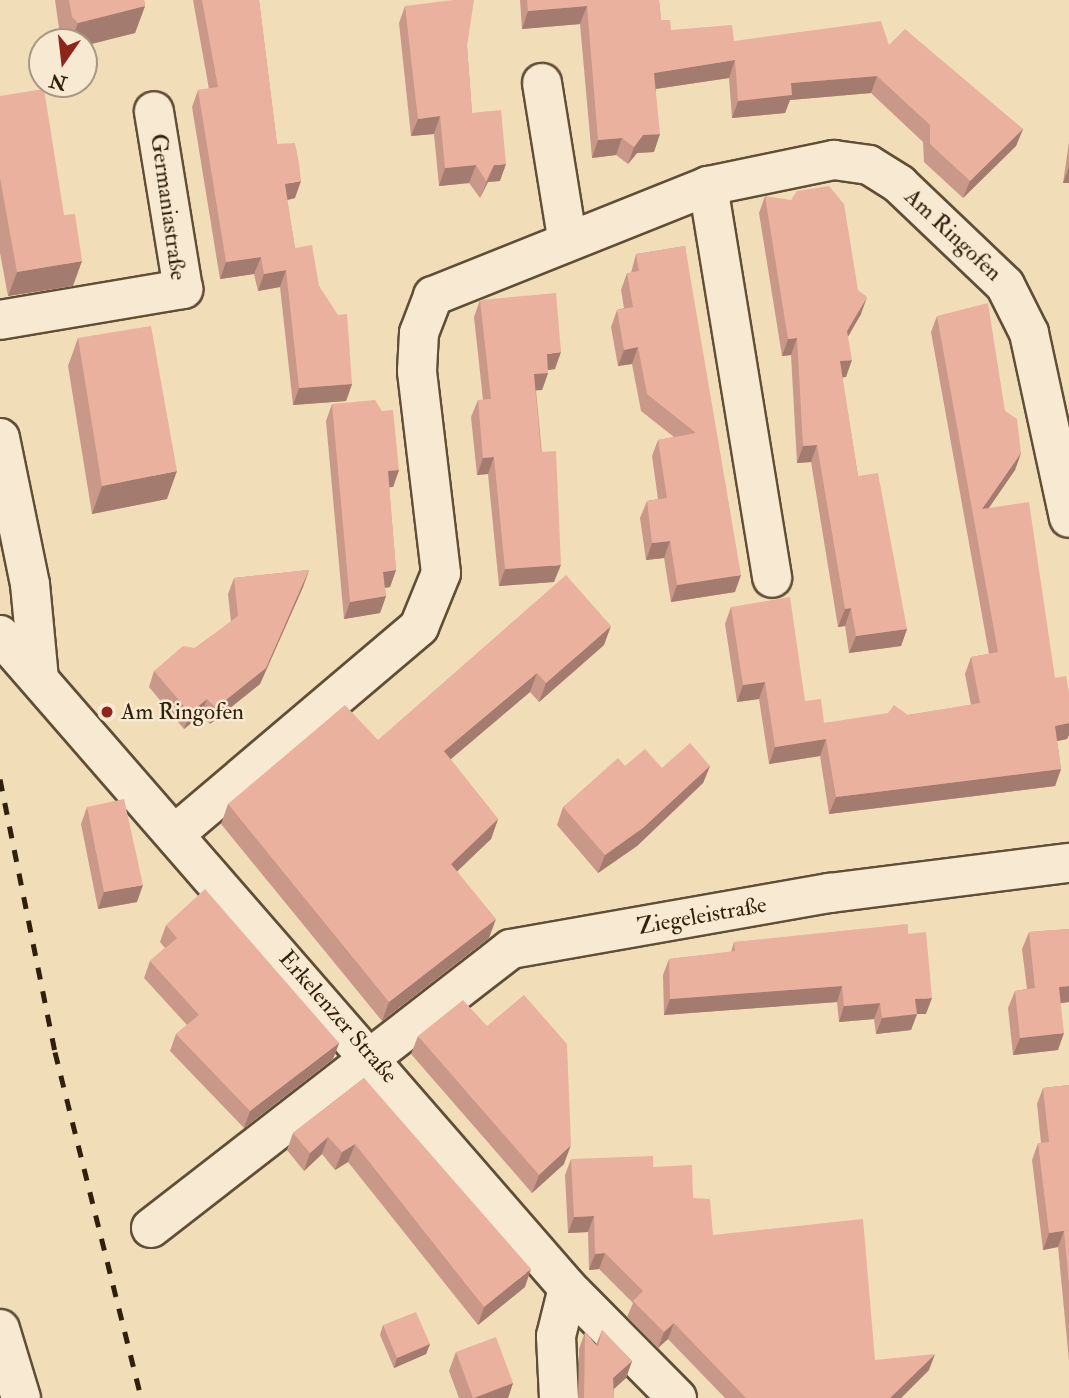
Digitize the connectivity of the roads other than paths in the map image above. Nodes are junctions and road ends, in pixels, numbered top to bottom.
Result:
1 (542, 83) dead end
2 (154, 111) dead end
3 (708, 186) junction
4 (567, 238) junction
5 (0, 320) edge
6 (0, 438) edge
7 (1069, 519) edge
8 (772, 578) dead end
9 (0, 635) edge
10 (39, 679) junction
11 (176, 834) junction
12 (1069, 860) edge
13 (374, 1058) junction
14 (151, 1228) dead end
15 (568, 1288) junction
16 (0, 1329) edge
17 (21, 1398) edge
18 (559, 1398) edge
19 (677, 1398) edge

1 - 4 street
2 - 5 street, Germaniastraße
3 - 4 street, Am Ringofen
3 - 7 street, Am Ringofen
3 - 8 street
4 - 11 street, Am Ringofen
6 - 10 street
9 - 10 street, Erkelenzer Straße
10 - 11 street, Erkelenzer Straße
11 - 13 street, Erkelenzer Straße
12 - 13 street, Ziegeleistraße
13 - 14 street, Ziegeleistraße
13 - 15 street, Erkelenzer Straße
15 - 18 street
15 - 19 street, Erkelenzer Straße
16 - 17 street

